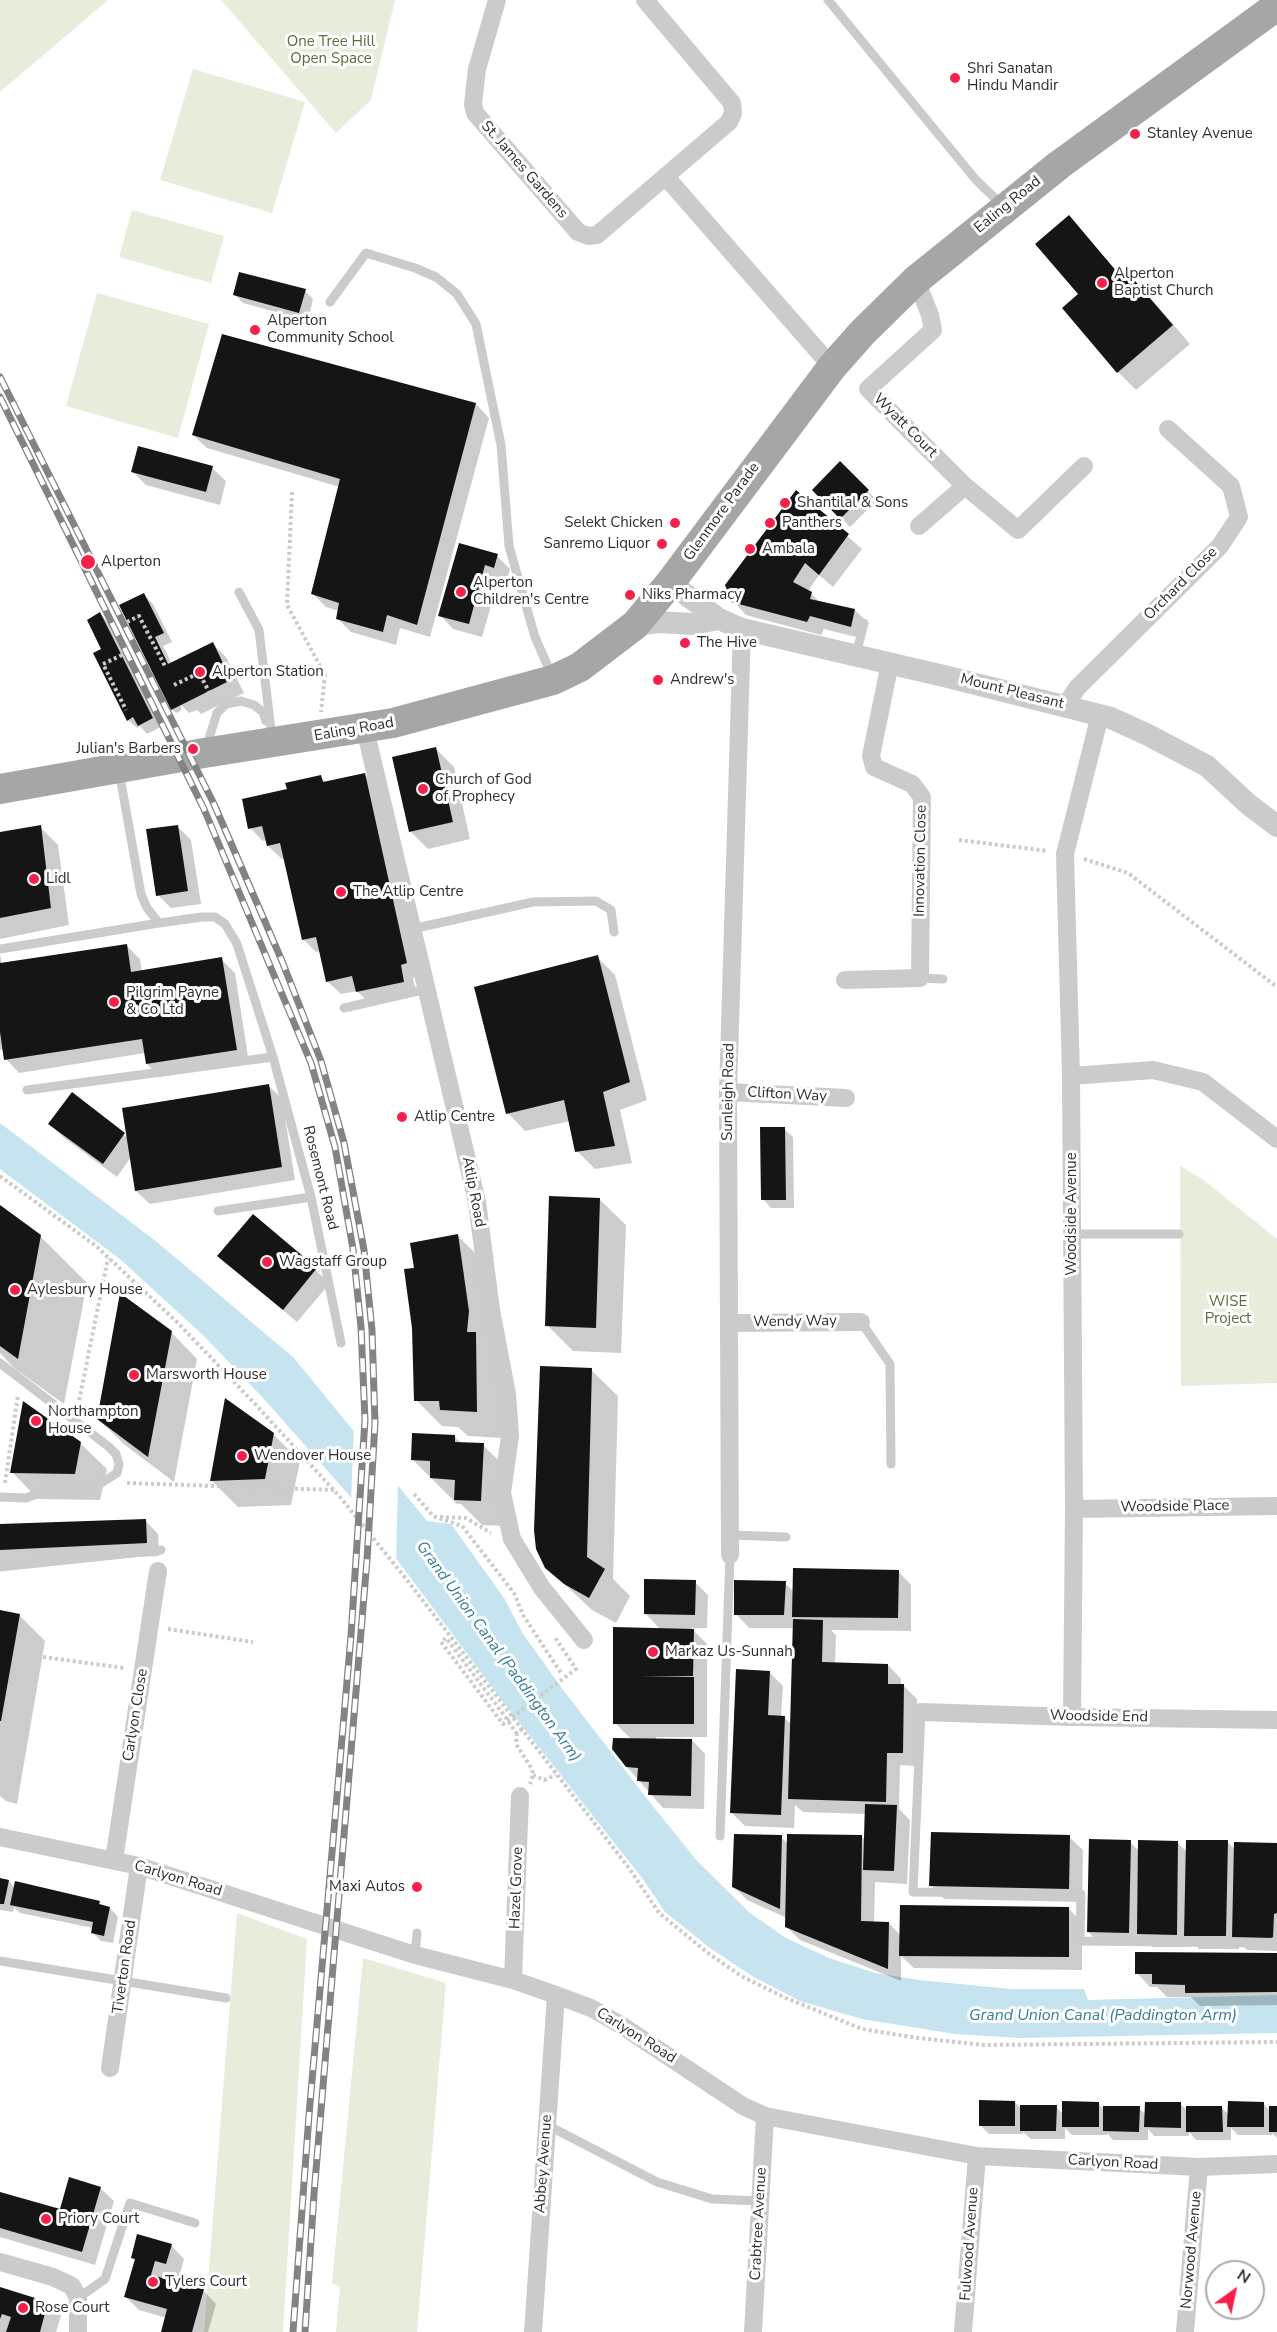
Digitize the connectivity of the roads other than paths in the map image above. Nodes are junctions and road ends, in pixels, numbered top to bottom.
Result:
1 (497, 0) edge
2 (645, 0) edge
3 (828, 0) edge
4 (1277, 6) edge
5 (666, 177) junction
6 (1004, 207) junction
7 (916, 280) junction
8 (330, 302) dead end
9 (832, 367) junction
10 (1168, 429) dead end
11 (774, 441) joint
12 (1084, 466) dead end
13 (965, 486) junction
14 (919, 526) dead end
15 (670, 583) junction
16 (239, 592) dead end
17 (719, 619) junction
18 (864, 623) dead end
19 (635, 625) junction
20 (742, 629) junction
21 (856, 655) junction
22 (890, 663) junction
23 (553, 680) junction
24 (1065, 706) junction
25 (1100, 715) junction
26 (365, 729) junction
27 (273, 744) junction
28 (204, 753) junction
29 (118, 769) junction
30 (0, 789) edge
31 (1277, 826) edge
32 (159, 923) junction
33 (412, 929) junction
34 (614, 932) dead end
35 (0, 949) edge
36 (920, 978) junction
37 (943, 979) dead end
38 (846, 980) dead end
39 (427, 989) junction
40 (344, 1008) dead end
41 (273, 1057) junction
42 (1071, 1076) junction
43 (27, 1090) dead end
44 (728, 1092) junction
45 (846, 1098) dead end
46 (1277, 1139) edge
47 (311, 1197) junction
48 (218, 1211) dead end
49 (1072, 1234) junction
50 (1179, 1234) dead end
51 (861, 1322) joint
52 (730, 1323) junction
53 (341, 1343) dead end
54 (0, 1363) edge
55 (891, 1464) dead end
56 (0, 1497) edge
57 (1277, 1506) edge
58 (1074, 1509) junction
59 (730, 1535) junction
60 (786, 1537) dead end
61 (161, 1550) dead end
62 (730, 1555) joint
63 (0, 1567) edge
64 (158, 1571) dead end
65 (584, 1640) dead end
66 (921, 1712) joint
67 (1072, 1717) junction
68 (1277, 1720) edge
69 (525, 1791) road end
70 (720, 1836) dead end
71 (0, 1838) edge
72 (114, 1860) junction
73 (139, 1866) junction
74 (417, 1933) dead end
75 (1277, 1940) edge
76 (415, 1955) junction
77 (0, 1961) edge
78 (513, 1980) junction
79 (123, 1981) junction
80 (556, 1995) junction
81 (226, 1998) dead end
82 (110, 2068) dead end
83 (765, 2116) junction
84 (547, 2125) junction
85 (977, 2156) junction
86 (1277, 2164) edge
87 (1199, 2167) junction
88 (760, 2201) junction
89 (195, 2223) dead end
90 (0, 2262) edge
91 (78, 2298) junction
92 (78, 2332) edge
93 (533, 2332) edge
94 (753, 2332) edge
95 (963, 2332) edge
96 (1185, 2332) edge

1 - 5 street, St. James Gardens
2 - 5 street, St. James Gardens
3 - 6 lane
4 - 6 main road, Ealing Road
5 - 9 street
6 - 7 main road, Ealing Road
7 - 9 main road, Ealing Road
7 - 13 street, Wyatt Court
8 - 23 lane
9 - 11 main road, Ealing Road
10 - 24 street, Orchard Close
11 - 15 main road, Glenmore Parade
12 - 13 street, Wyatt Court
13 - 14 street
15 - 17 street, Mount Pleasant
15 - 19 main road, Ealing Road
16 - 27 lane
17 - 19 street
17 - 20 street, Mount Pleasant
18 - 21 lane
19 - 23 main road, Ealing Road
20 - 21 street, Mount Pleasant
20 - 44 street, Sunleigh Road
21 - 22 street, Mount Pleasant
22 - 24 street, Mount Pleasant
22 - 36 street, Innovation Close
23 - 26 main road, Ealing Road
24 - 25 street, Mount Pleasant
25 - 31 street, Mount Pleasant
25 - 42 street, Woodside Avenue
26 - 27 main road, Ealing Road
26 - 33 street, Atlip Road
27 - 28 main road, Ealing Road
27 - 28 lane
28 - 29 main road, Ealing Road
29 - 30 main road, Ealing Road
29 - 32 lane
32 - 35 lane, Rosemont Road
32 - 41 lane, Rosemont Road
33 - 34 lane
33 - 39 street, Atlip Road
36 - 37 lane
36 - 38 street
39 - 40 lane
39 - 65 street, Atlip Road
41 - 43 lane
41 - 47 lane, Rosemont Road
42 - 46 street
42 - 49 street, Woodside Avenue
44 - 45 street, Clifton Way
44 - 52 street, Sunleigh Road
47 - 48 lane
47 - 53 lane, Rosemont Road
49 - 50 lane
49 - 58 street, Woodside Avenue
51 - 52 street, Wendy Way
51 - 55 lane
52 - 59 street, Sunleigh Road
54 - 56 lane
57 - 58 street, Woodside Place
58 - 67 street, Woodside Avenue
59 - 60 lane
59 - 62 street, Sunleigh Road
61 - 63 lane
62 - 70 lane
64 - 72 street, Carlyon Close
66 - 67 street, Woodside End
66 - 75 lane
67 - 68 street, Woodside End
69 - 78 street, Hazel Grove
71 - 72 street, Carlyon Road
72 - 73 street, Carlyon Road
73 - 76 street, Carlyon Road
73 - 79 street, Tiverton Road
74 - 76 lane
76 - 78 street, Carlyon Road
77 - 79 lane
78 - 80 street, Carlyon Road
79 - 81 lane
79 - 82 street, Tiverton Road
80 - 83 street, Carlyon Road
80 - 84 street, Abbey Avenue
83 - 85 street, Carlyon Road
83 - 88 street, Crabtree Avenue
84 - 88 lane
84 - 93 street, Abbey Avenue
85 - 87 street, Carlyon Road
85 - 95 street, Fulwood Avenue
86 - 87 street, Carlyon Road
87 - 96 street, Norwood Avenue
88 - 94 street, Crabtree Avenue
89 - 91 lane
90 - 91 street
91 - 92 street

